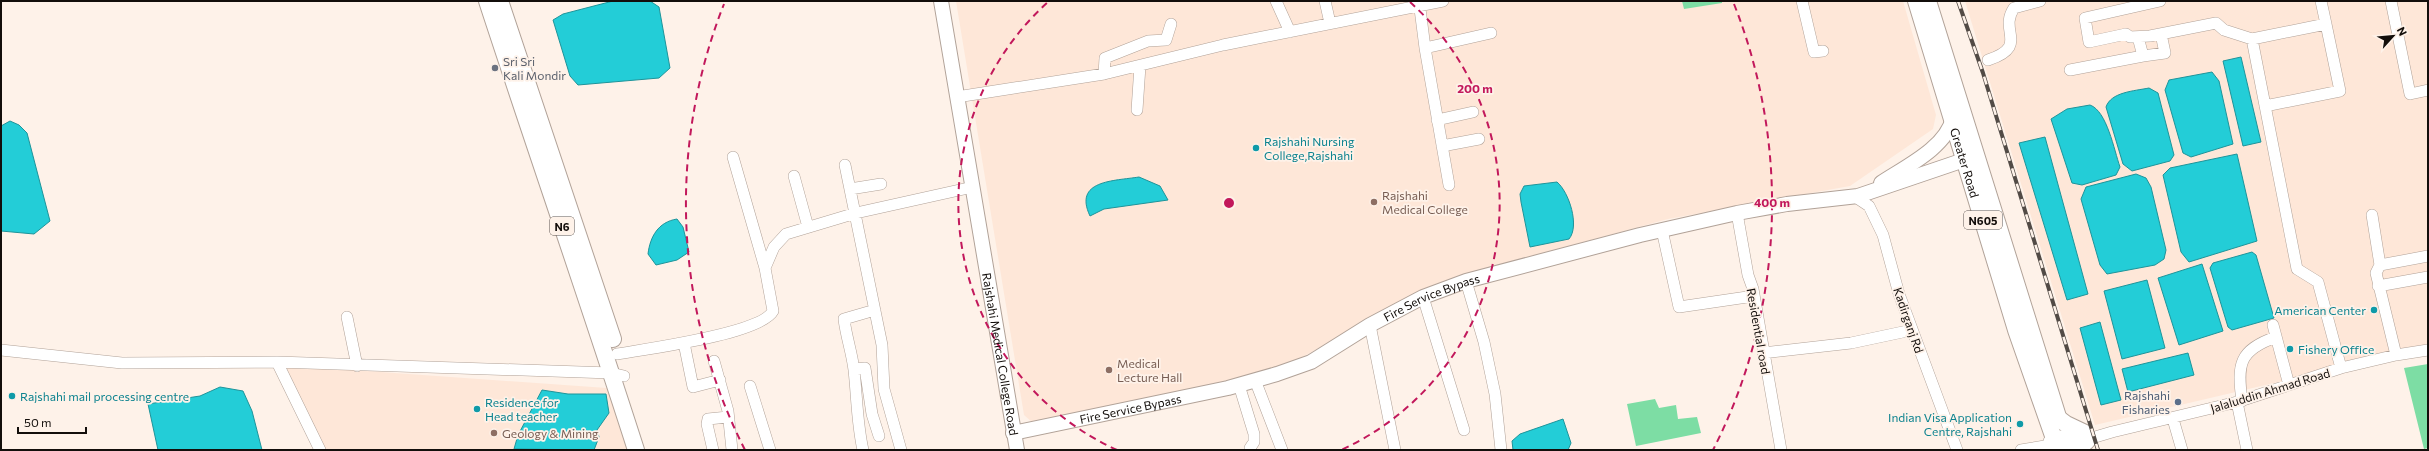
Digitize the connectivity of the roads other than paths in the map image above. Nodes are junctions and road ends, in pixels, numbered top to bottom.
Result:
1 (487, 1) edge
2 (500, 1) edge
3 (941, 1) edge
4 (946, 1) edge
5 (1276, 1) edge
6 (1325, 1) edge
7 (1443, 1) edge
8 (1802, 1) edge
9 (1916, 1) edge
10 (1928, 1) edge
11 (2040, 1) edge
12 (2160, 1) edge
13 (2321, 1) edge
14 (2392, 1) edge
15 (1420, 3) edge
16 (1330, 23) junction
17 (1171, 24) dead end
18 (2326, 24) junction
19 (1290, 32) junction
20 (1491, 33) dead end
21 (2161, 34) junction
22 (2138, 37) junction
23 (2252, 39) junction
24 (1425, 48) junction
25 (1823, 51) dead end
26 (2143, 56) junction
27 (1988, 60) dead end
28 (1140, 66) junction
29 (2070, 70) dead end
30 (1104, 74) junction
31 (2428, 90) edge
32 (963, 96) junction
33 (2265, 106) junction
34 (1137, 110) dead end
35 (1473, 112) dead end
36 (1953, 118) junction
37 (1437, 120) junction
38 (1479, 139) dead end
39 (1442, 146) junction
40 (733, 157) dead end
41 (1964, 160) junction
42 (845, 165) dead end
43 (794, 176) dead end
44 (881, 184) dead end
45 (1449, 185) dead end
46 (973, 187) junction
47 (850, 189) junction
48 (1858, 195) junction
49 (856, 213) junction
50 (1737, 213) junction
51 (2372, 215) dead end
52 (808, 227) junction
53 (1662, 230) junction
54 (2428, 256) edge
55 (2410, 259) junction
56 (2380, 265) junction
57 (765, 268) junction
58 (2428, 277) edge
59 (2414, 278) junction
60 (1466, 281) junction
61 (2378, 286) junction
62 (1754, 296) junction
63 (1423, 297) junction
64 (875, 310) junction
65 (347, 317) dead end
66 (1370, 325) junction
67 (2273, 325) dead end
68 (1912, 330) junction
69 (2276, 337) junction
70 (684, 343) junction
71 (1, 350) edge
72 (2428, 350) edge
73 (1763, 353) junction
74 (617, 354) junction
75 (2396, 355) junction
76 (714, 361) dead end
77 (277, 362) junction
78 (357, 366) junction
79 (2341, 368) junction
80 (854, 369) junction
81 (617, 374) junction
82 (720, 380) junction
83 (1254, 380) junction
84 (1239, 385) junction
85 (2289, 385) junction
86 (750, 386) dead end
87 (2239, 402) junction
88 (728, 417) junction
89 (2172, 419) junction
90 (1464, 430) dead end
91 (879, 436) dead end
92 (1016, 443) edge
93 (2066, 444) edge
94 (1250, 448) dead end
95 (320, 450) edge
96 (636, 450) edge
97 (646, 450) edge
98 (713, 450) edge
99 (732, 450) edge
100 (770, 450) edge
101 (863, 450) edge
102 (902, 450) edge
103 (1282, 450) edge
104 (1396, 450) edge
105 (1501, 450) edge
106 (1781, 450) edge
107 (1957, 450) edge
108 (2021, 450) edge
109 (2182, 450) edge
110 (2247, 450) edge

1 - 81 highway, N6
2 - 74 highway, N6
3 - 46 main road, Rajshahi Medical College Road
4 - 32 main road, Rajshahi Medical College Road
5 - 19 street
6 - 16 street
7 - 15 street
8 - 25 street
9 - 36 highway, Greater Road / N605
10 - 93 highway, Greater Road / N605
11 - 27 street
12 - 22 street
13 - 18 street
14 - 31 street
15 - 16 street
15 - 24 street
16 - 19 street
17 - 30 street
18 - 23 street
18 - 33 street
19 - 28 street
20 - 24 street
21 - 22 street
21 - 23 street
21 - 26 street
22 - 26 street
23 - 33 street
24 - 37 street
26 - 29 street
28 - 30 street
28 - 34 street
30 - 32 street
32 - 92 main road, Rajshahi Medical College Road
33 - 79 street
35 - 37 street
36 - 41 highway, Greater Road / N605
36 - 48 main road, Fire Service Bypass
37 - 39 street
38 - 39 street
39 - 45 street
40 - 57 street
41 - 48 main road, Fire Service Bypass
41 - 93 highway, Greater Road / N605
42 - 47 street
43 - 52 street
44 - 47 street
46 - 49 street
46 - 92 main road, Rajshahi Medical College Road
47 - 49 street
48 - 50 main road, Fire Service Bypass
48 - 68 street, Kadirganj Rd
49 - 52 street
49 - 64 street
50 - 53 main road, Fire Service Bypass
50 - 62 street, Residential road
51 - 56 street
52 - 57 street
53 - 60 main road, Fire Service Bypass
53 - 62 street
54 - 55 street
55 - 56 street
55 - 59 street
56 - 61 street
57 - 70 street
58 - 59 street
59 - 61 street
60 - 63 main road, Fire Service Bypass
60 - 105 street
61 - 75 street
62 - 73 street, Residential road
63 - 66 main road, Fire Service Bypass
63 - 90 street
64 - 80 street
64 - 102 street
65 - 78 street
66 - 83 main road, Fire Service Bypass
66 - 104 street
67 - 69 street
68 - 73 street
68 - 107 street, Kadirganj Rd
69 - 85 street
69 - 87 street
70 - 74 street
70 - 82 street
71 - 77 street
72 - 75 street, Jalaluddin Ahmad Road
73 - 106 street, Residential road
74 - 81 highway, N6
75 - 79 street, Jalaluddin Ahmad Road
76 - 82 street
77 - 78 street
77 - 95 street
78 - 81 street
79 - 85 street, Jalaluddin Ahmad Road
80 - 91 street
80 - 101 street
81 - 96 highway, N6
81 - 97 highway, N6
82 - 88 street
83 - 84 main road, Fire Service Bypass
83 - 103 street
84 - 92 main road, Fire Service Bypass
84 - 94 street
85 - 87 street, Jalaluddin Ahmad Road
86 - 100 street
87 - 89 street, Jalaluddin Ahmad Road
87 - 110 street
88 - 98 street
88 - 99 street
89 - 93 street, Jalaluddin Ahmad Road
89 - 109 street
93 - 108 street, Jalaluddin Ahmad Road

